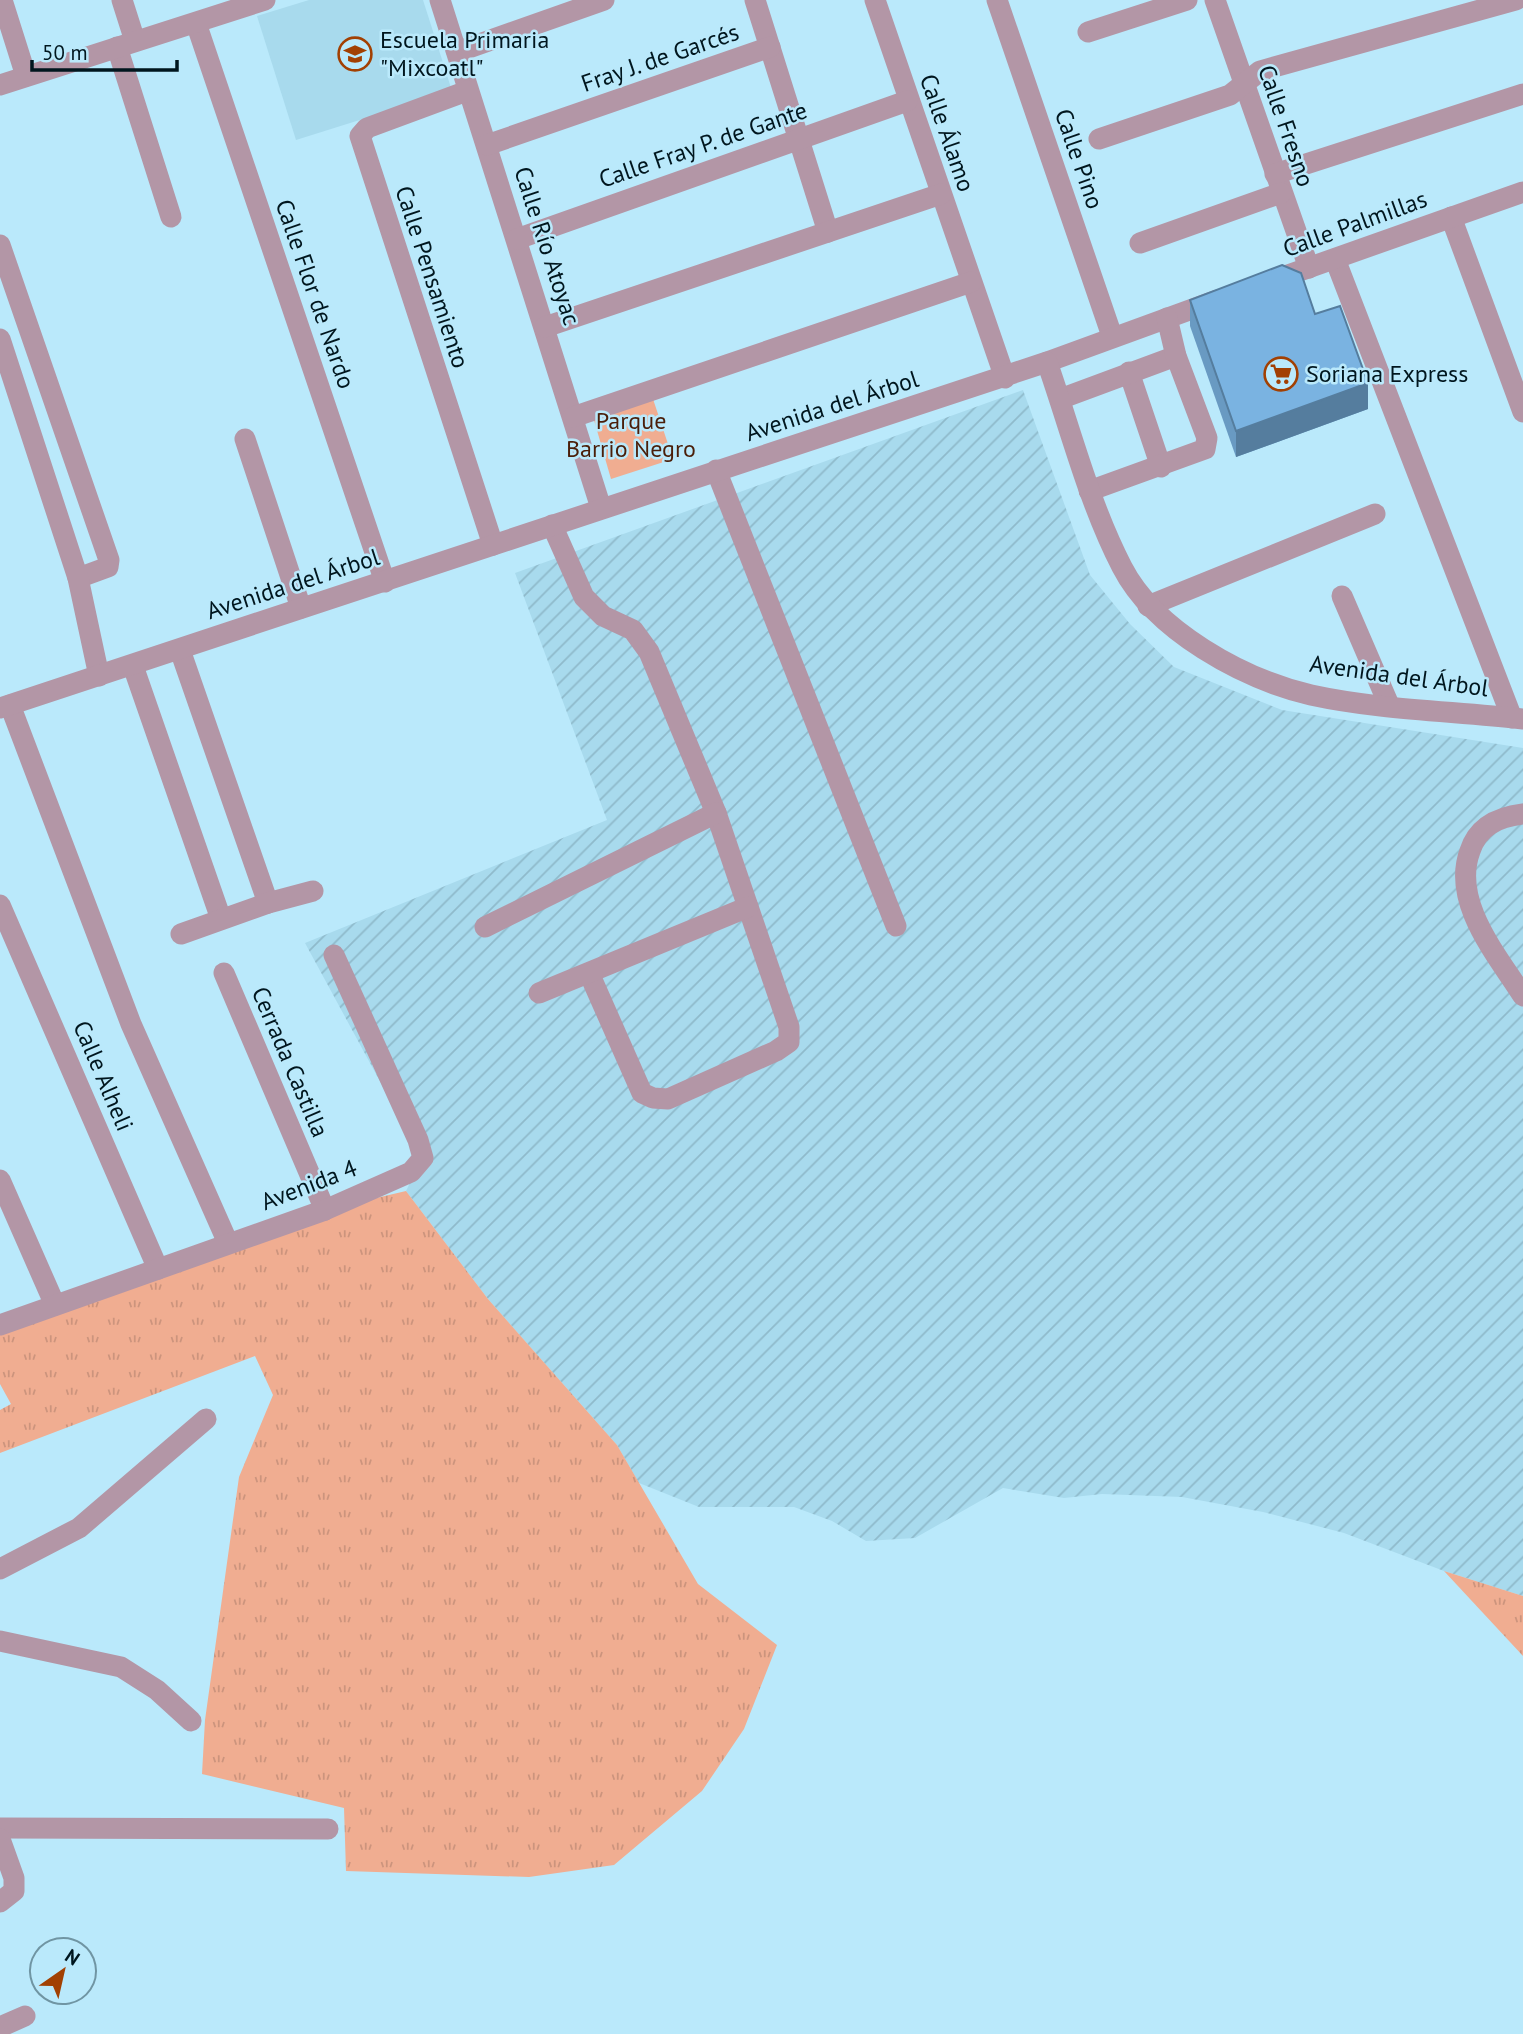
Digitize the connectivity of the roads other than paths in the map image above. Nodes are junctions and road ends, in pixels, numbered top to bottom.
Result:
1 (2, 0) edge
2 (122, 0) edge
3 (440, 0) edge
4 (604, 0) edge
5 (755, 0) edge
6 (875, 0) edge
7 (997, 0) edge
8 (1187, 0) edge
9 (1215, 0) edge
10 (1517, 0) edge
11 (257, 1) edge
12 (1523, 18) edge
13 (196, 23) junction
14 (1088, 32) dead end
15 (126, 44) junction
16 (770, 47) junction
17 (457, 51) junction
18 (26, 76) junction
19 (1245, 83) junction
20 (0, 85) edge
21 (467, 91) junction
22 (1523, 94) edge
23 (907, 101) junction
24 (1098, 139) dead end
25 (797, 140) junction
26 (487, 145) junction
27 (1278, 183) junction
28 (1523, 192) edge
29 (941, 194) junction
30 (1451, 217) junction
31 (171, 218) dead end
32 (828, 232) junction
33 (517, 239) junction
34 (1140, 243) dead end
35 (0, 246) edge
36 (1335, 259) junction
37 (1309, 268) junction
38 (971, 282) junction
39 (1257, 286) edge
40 (1231, 295) edge
41 (1167, 318) junction
42 (545, 327) junction
43 (1112, 336) junction
44 (0, 339) edge
45 (1177, 356) junction
46 (1047, 362) junction
47 (1129, 372) junction
48 (1005, 378) junction
49 (1060, 399) junction
50 (1523, 412) edge
51 (573, 417) junction
52 (245, 439) dead end
53 (1161, 467) junction
54 (716, 470) junction
55 (1089, 491) junction
56 (601, 508) junction
57 (1375, 514) dead end
58 (552, 526) junction
59 (493, 545) junction
60 (78, 578) junction
61 (385, 582) junction
62 (1342, 596) dead end
63 (1148, 606) junction
64 (301, 608) junction
65 (180, 650) junction
66 (134, 666) junction
67 (99, 677) junction
68 (1389, 705) junction
69 (5, 707) edge
70 (1517, 718) edge
71 (716, 813) junction
72 (1523, 814) edge
73 (313, 891) dead end
74 (268, 903) junction
75 (0, 905) edge
76 (748, 907) junction
77 (221, 919) junction
78 (896, 926) dead end
79 (485, 927) dead end
80 (181, 934) dead end
81 (334, 955) dead end
82 (224, 973) dead end
83 (589, 973) junction
84 (539, 993) dead end
85 (1523, 996) edge
86 (0, 1180) edge
87 (325, 1210) junction
88 (228, 1243) junction
89 (158, 1269) junction
90 (55, 1305) junction
91 (0, 1325) edge
92 (205, 1419) dead end
93 (0, 1569) edge
94 (0, 1641) edge
95 (191, 1721) dead end
96 (0, 1828) edge
97 (328, 1829) dead end
98 (0, 1839) edge
99 (7, 1896) edge
100 (25, 2016) dead end
101 (0, 2027) edge

1 - 18 street
2 - 15 street
3 - 17 street, Calle Río Atoyac
4 - 17 street
5 - 16 street
6 - 23 street, Calle Álamo
7 - 43 street, Calle Pino
8 - 14 street
9 - 19 street, Calle Fresno
10 - 12 street
10 - 19 street
11 - 13 street
13 - 15 street
13 - 61 street, Calle Flor de Nardo
15 - 18 street
15 - 31 street
16 - 25 street
16 - 26 street, Fray J. de Garcés
17 - 21 street, Calle Río Atoyac
18 - 20 street
19 - 24 street
19 - 27 street, Calle Fresno
21 - 26 street, Calle Río Atoyac
21 - 59 street, Calle Pensamiento
22 - 27 street
23 - 25 street, Calle Fray P. de Gante
23 - 29 street, Calle Álamo
25 - 32 street
25 - 33 street, Calle Fray P. de Gante
26 - 33 street, Calle Río Atoyac
27 - 34 street
27 - 37 street, Calle Fresno
28 - 30 street, Calle Palmillas
29 - 32 street
29 - 38 street, Calle Álamo
30 - 36 street, Calle Palmillas
30 - 50 street
32 - 42 street
33 - 42 street, Calle Río Atoyac
35 - 60 street
36 - 37 street, Calle Palmillas
36 - 70 street
37 - 39 street, Calle Palmillas
38 - 48 street, Calle Álamo
38 - 51 street
40 - 41 street
41 - 43 street
41 - 45 street
42 - 51 street, Calle Río Atoyac
43 - 46 street
44 - 60 street
45 - 47 street
45 - 53 street
46 - 48 street, Avenida del Árbol
46 - 49 street, Avenida del Árbol
47 - 49 street
47 - 53 street
48 - 54 street, Avenida del Árbol
49 - 55 street, Avenida del Árbol
51 - 56 street, Calle Río Atoyac
52 - 64 street
53 - 55 street
54 - 56 street, Avenida del Árbol
54 - 78 street
55 - 63 street, Avenida del Árbol
56 - 58 street, Avenida del Árbol
57 - 63 street
58 - 59 street, Avenida del Árbol
58 - 71 street
59 - 61 street, Avenida del Árbol
60 - 67 street
61 - 64 street, Avenida del Árbol
62 - 68 street
63 - 68 street, Avenida del Árbol
64 - 65 street, Avenida del Árbol
65 - 66 street, Avenida del Árbol
65 - 74 street
66 - 67 street, Avenida del Árbol
66 - 77 street
67 - 69 street, Avenida del Árbol
68 - 70 street, Avenida del Árbol
69 - 88 street
71 - 76 street
71 - 79 street
72 - 85 street
73 - 74 street
74 - 77 street
75 - 89 street, Calle Alheli
76 - 83 street
76 - 83 street
77 - 80 street
81 - 87 street, Avenida 4
82 - 87 street, Cerrada Castilla
83 - 84 street
86 - 90 street
87 - 88 street, Avenida 4
88 - 89 street, Avenida 4
89 - 90 street, Avenida 4
90 - 91 street, Avenida 4
92 - 93 street
94 - 95 street
96 - 97 street
98 - 99 street
100 - 101 street

